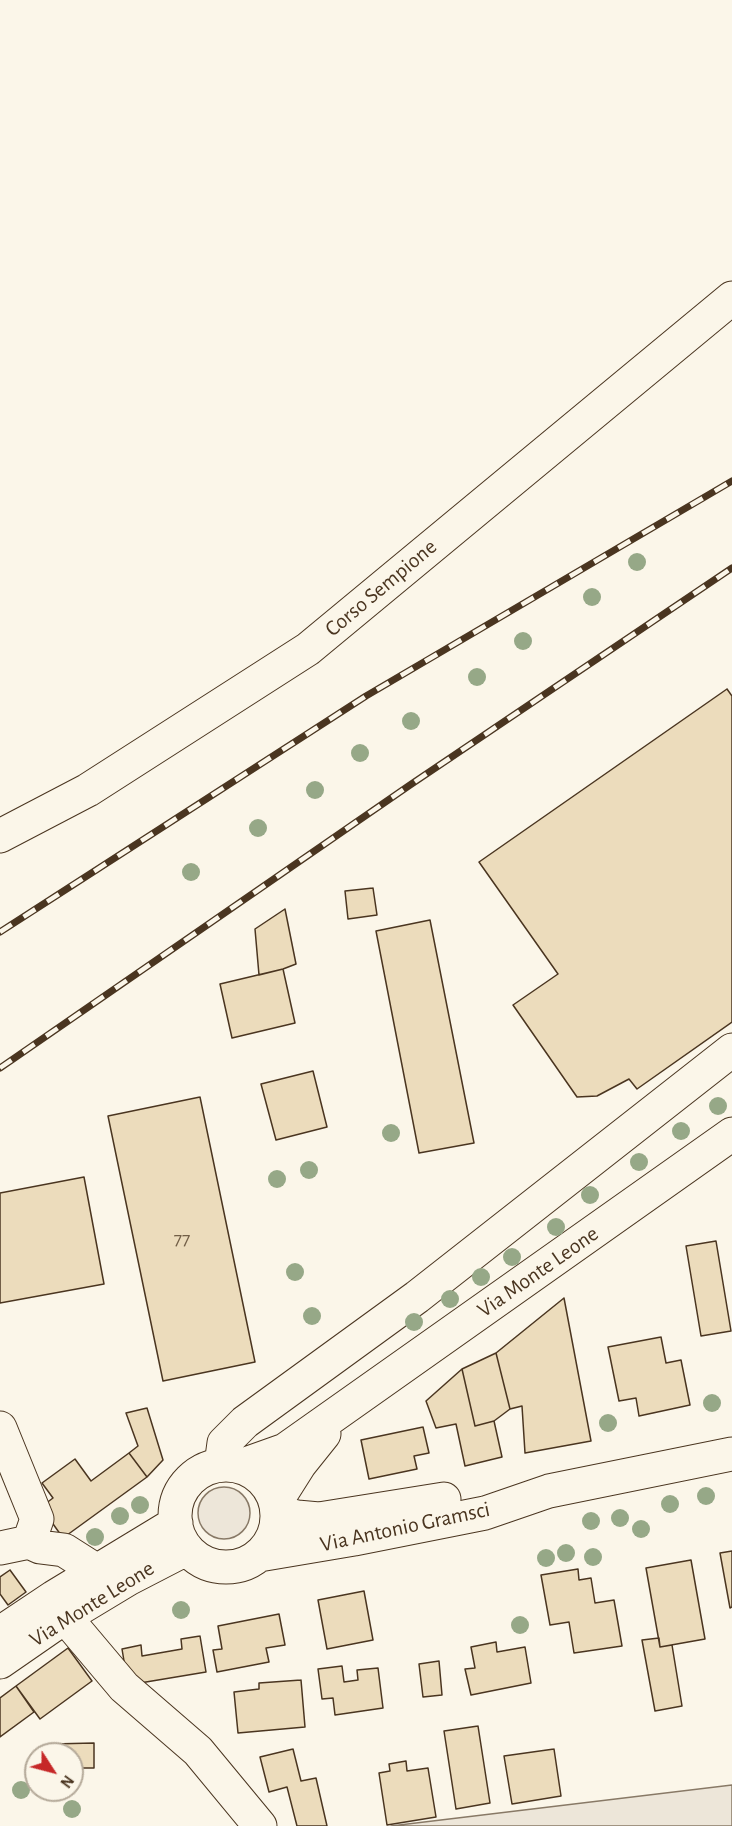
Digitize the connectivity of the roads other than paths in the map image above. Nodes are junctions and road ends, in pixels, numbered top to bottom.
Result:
1 (732, 298) edge
2 (0, 836) edge
3 (732, 1050) edge
4 (732, 1134) edge
5 (344, 1409) junction
6 (0, 1428) edge
7 (732, 1454) edge
8 (230, 1466) junction
9 (549, 1491) junction
10 (276, 1507) junction
11 (181, 1536) junction
12 (23, 1546) edge
13 (259, 1555) junction
14 (97, 1571) junction
15 (59, 1607) junction
16 (0, 1633) edge
17 (0, 1662) edge
18 (260, 1826) edge

1 - 2 street, Corso Sempione
3 - 8 street
4 - 5 street, Via Monte Leone
5 - 8 street, Via Monte Leone
5 - 10 street, Via Monte Leone
6 - 12 street
7 - 9 street, Via Antonio Gramsci
8 - 10 street
8 - 11 street
9 - 10 street, Via Antonio Gramsci
9 - 13 street, Via Antonio Gramsci
10 - 13 street
11 - 13 street
11 - 14 street, Via Monte Leone
11 - 15 street, Via Monte Leone
12 - 14 street
12 - 15 street
14 - 15 street, Via Monte Leone
15 - 16 street, Via Monte Leone
15 - 17 street, Via Monte Leone
15 - 18 street

